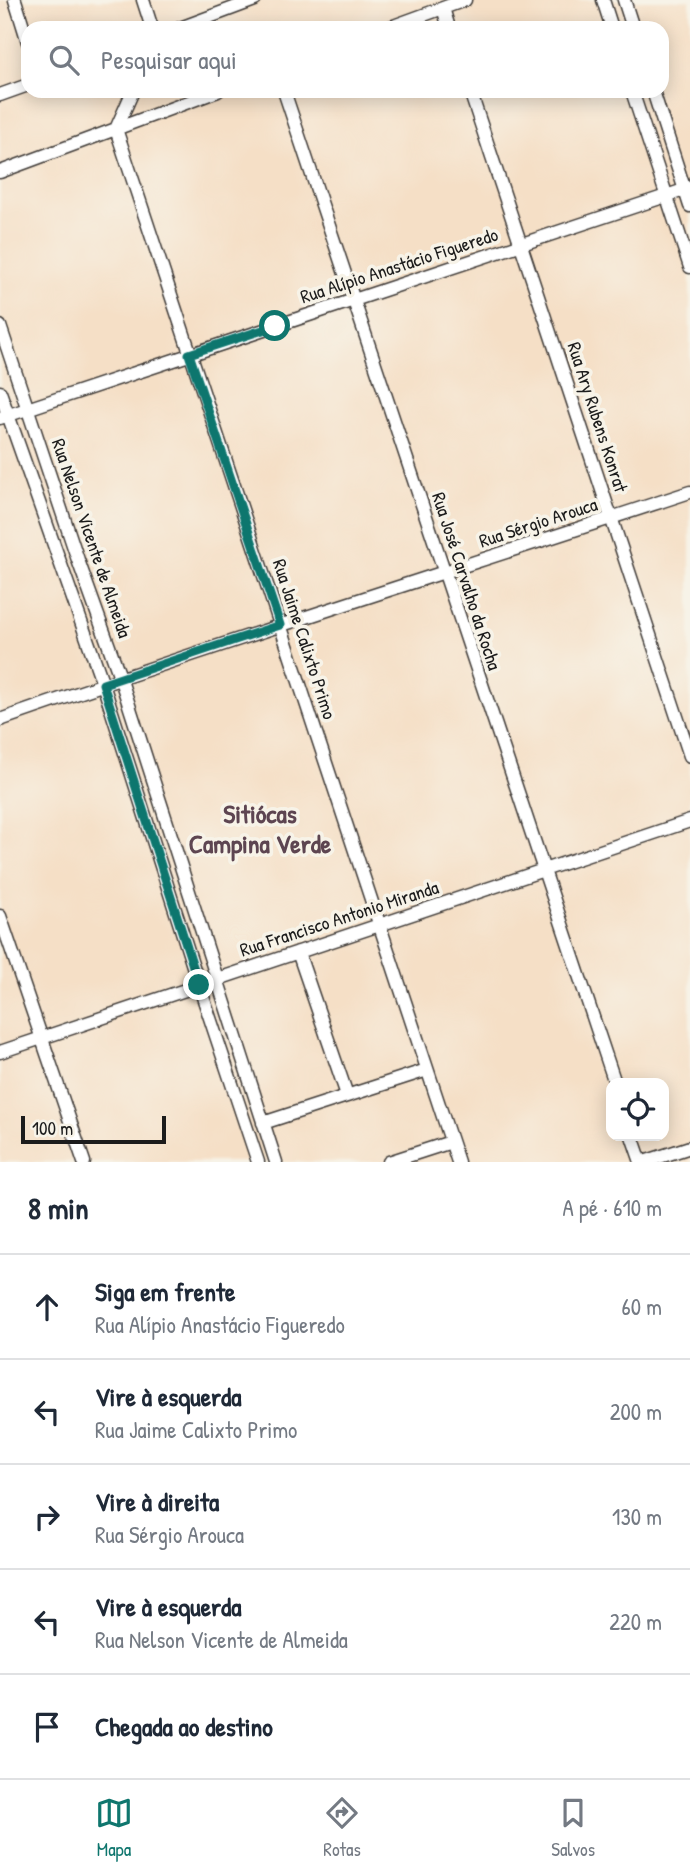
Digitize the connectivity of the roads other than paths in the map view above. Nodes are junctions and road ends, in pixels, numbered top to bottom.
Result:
1 (15, 0) edge
2 (143, 0) edge
3 (255, 0) edge
4 (464, 0) edge
5 (603, 0) edge
6 (624, 0) edge
7 (443, 8) junction
8 (22, 21) edge
9 (150, 21) edge
10 (199, 21) edge
11 (407, 21) edge
12 (447, 21) edge
13 (610, 21) edge
14 (631, 21) edge
15 (21, 88) edge
16 (0, 95) edge
17 (129, 98) edge
18 (199, 98) edge
19 (286, 98) edge
20 (472, 98) edge
21 (634, 98) edge
22 (655, 98) edge
23 (116, 129) junction
24 (0, 172) edge
25 (687, 189) edge
26 (666, 196) junction
27 (690, 206) edge
28 (521, 244) junction
29 (690, 267) edge
30 (353, 300) junction
31 (1, 331) edge
32 (189, 354) junction
33 (0, 392) edge
34 (28, 408) junction
35 (4, 417) edge
36 (690, 492) edge
37 (611, 518) junction
38 (78, 560) junction
39 (63, 572) junction
40 (445, 573) junction
41 (280, 625) junction
42 (120, 677) junction
43 (103, 684) junction
44 (0, 720) edge
45 (690, 756) edge
46 (690, 821) edge
47 (544, 870) junction
48 (0, 916) edge
49 (379, 925) junction
50 (298, 952) junction
51 (216, 979) junction
52 (199, 985) junction
53 (41, 1038) junction
54 (0, 1052) edge
55 (427, 1070) junction
56 (613, 1078) edge
57 (347, 1096) junction
58 (263, 1123) junction
59 (634, 1141) edge
60 (451, 1142) junction
61 (690, 1147) edge
62 (84, 1162) edge
63 (258, 1162) edge
64 (276, 1162) edge
65 (389, 1162) edge
66 (458, 1162) edge
67 (642, 1162) edge

1 - 8 street
2 - 9 street
3 - 10 street
4 - 7 street
5 - 13 street
6 - 14 street
7 - 11 street
7 - 12 street
15 - 16 street
17 - 23 street
18 - 23 street
19 - 30 street, Rua José Carvalho da Rocha
20 - 28 street, Rua Ary Rubens Konrat
21 - 26 street
22 - 25 street
23 - 24 street
23 - 32 street, Rua Jaime Calixto Primo
25 - 26 street, Rua Alípio Anastácio Figueredo
25 - 27 street
26 - 28 street, Rua Alípio Anastácio Figueredo
26 - 29 street
28 - 30 street, Rua Alípio Anastácio Figueredo
28 - 37 street, Rua Ary Rubens Konrat
30 - 32 street, Rua Alípio Anastácio Figueredo
30 - 40 street, Rua José Carvalho da Rocha
31 - 34 street, Rua Nelson Vicente de Almeida
32 - 34 street, Rua Alípio Anastácio Figueredo
32 - 41 street, Rua Jaime Calixto Primo
33 - 35 street, Rua Nelson Vicente de Almeida
34 - 35 street, Rua Alípio Anastácio Figueredo
34 - 38 street, Rua Nelson Vicente de Almeida
35 - 39 street, Rua Nelson Vicente de Almeida
36 - 37 street, Rua Sérgio Arouca
37 - 40 street, Rua Sérgio Arouca
37 - 45 street, Rua Ary Rubens Konrat
38 - 39 street
38 - 42 street, Rua Nelson Vicente de Almeida
39 - 43 street, Rua Nelson Vicente de Almeida
40 - 41 street, Rua Sérgio Arouca
40 - 47 street, Rua José Carvalho da Rocha
41 - 42 street, Rua Sérgio Arouca
41 - 49 street, Rua Jaime Calixto Primo
42 - 43 street, Rua Sérgio Arouca
42 - 51 street, Rua Nelson Vicente de Almeida
43 - 44 street, Rua Sérgio Arouca
43 - 52 street, Rua Nelson Vicente de Almeida
46 - 47 street, Rua Francisco Antonio Miranda
47 - 49 street, Rua Francisco Antonio Miranda
47 - 56 street, Rua José Carvalho da Rocha
48 - 53 street
49 - 50 street, Rua Francisco Antonio Miranda
49 - 55 street, Rua Jaime Calixto Primo
50 - 51 street, Rua Francisco Antonio Miranda
50 - 57 street
51 - 52 street, Rua Francisco Antonio Miranda
51 - 58 street, Rua Nelson Vicente de Almeida
52 - 53 street, Rua Francisco Antonio Miranda
52 - 63 street, Rua Nelson Vicente de Almeida
53 - 54 street, Rua Francisco Antonio Miranda
53 - 62 street
55 - 57 street
55 - 60 street, Rua Jaime Calixto Primo
57 - 58 street
58 - 64 street, Rua Nelson Vicente de Almeida
59 - 67 street
60 - 65 street
60 - 66 street, Rua Jaime Calixto Primo
61 - 67 street

